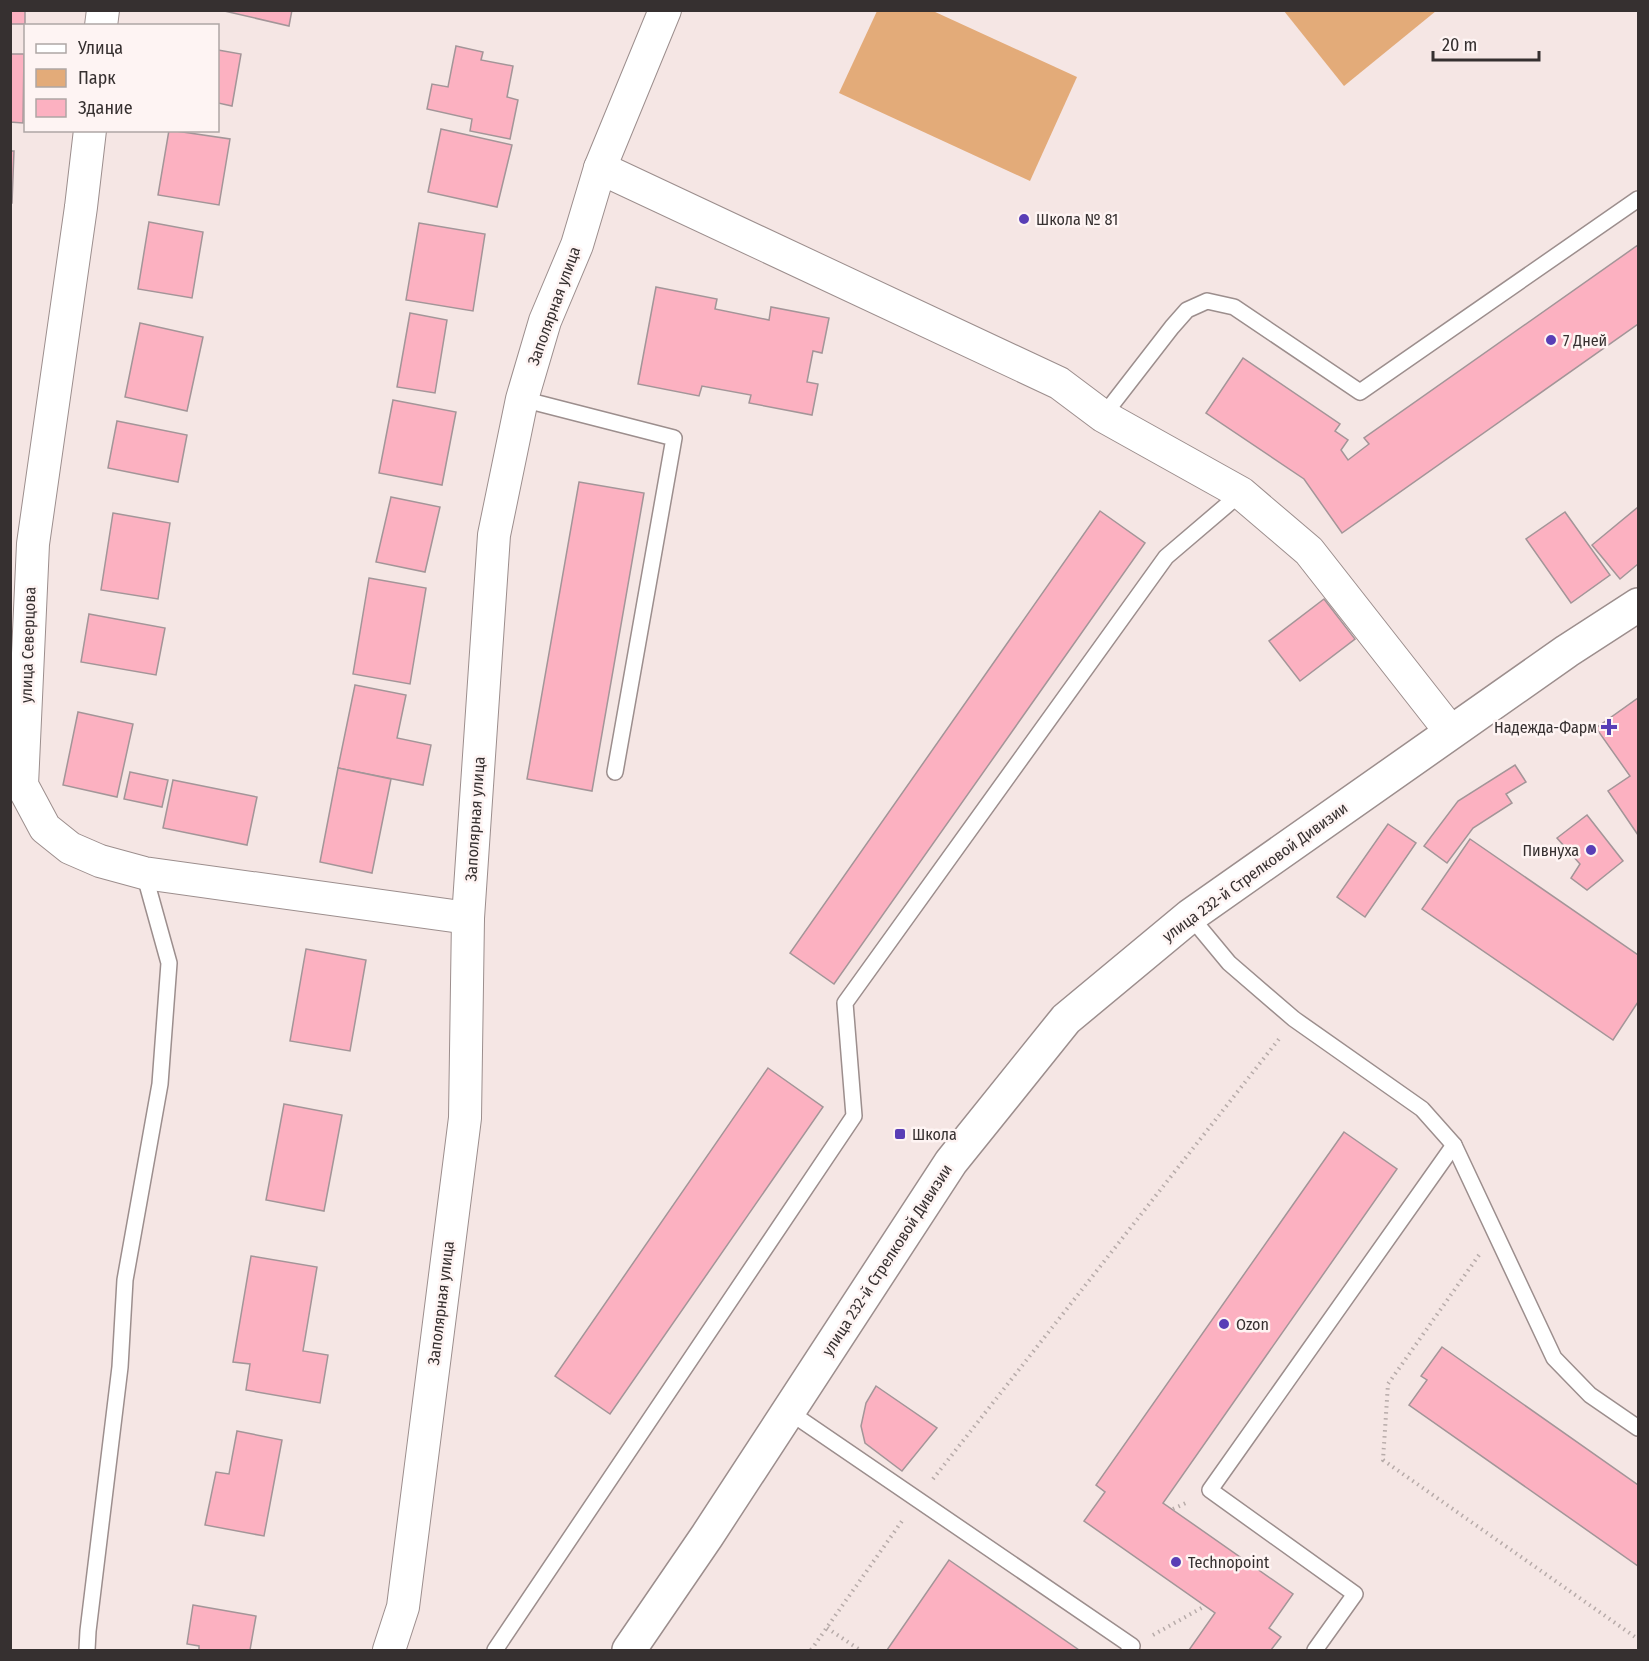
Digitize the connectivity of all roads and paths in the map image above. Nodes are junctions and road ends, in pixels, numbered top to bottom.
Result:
1 (665, 10) edge
2 (90, 132) edge
3 (600, 168) junction
4 (1638, 199) edge
5 (522, 399) junction
6 (1103, 416) junction
7 (1241, 493) junction
8 (1638, 605) edge
9 (1451, 732) junction
10 (615, 772) dead end
11 (144, 873) junction
12 (1190, 916) junction
13 (468, 918) junction
14 (1294, 1020) junction
15 (1454, 1145) junction
16 (1495, 1232) junction
17 (788, 1411) junction
18 (1638, 1428) edge
19 (917, 1500) junction
20 (1205, 1606) dead end
21 (827, 1628) junction
22 (1638, 1639) edge
23 (1130, 1648) edge
24 (87, 1650) edge
25 (389, 1650) edge
26 (495, 1650) edge
27 (629, 1650) edge
28 (811, 1650) edge
29 (861, 1650) edge
30 (1315, 1650) edge

1 - 3 street, Заполярная улица
2 - 11 street, улица Северцова
3 - 5 street, Заполярная улица
3 - 6 street
4 - 6 lane
5 - 10 lane
5 - 13 street, Заполярная улица
6 - 7 street
7 - 9 street
7 - 26 lane
8 - 9 street, улица 232-й Стрелковой Дивизии
9 - 12 street, улица 232-й Стрелковой Дивизии
11 - 13 street, улица Северцова
11 - 24 lane
12 - 14 lane
12 - 17 street, улица 232-й Стрелковой Дивизии
13 - 25 street, Заполярная улица
14 - 15 lane
14 - 19 path
15 - 16 lane
15 - 30 lane
16 - 18 lane
16 - 22 path
17 - 19 lane
17 - 27 street, улица 232-й Стрелковой Дивизии
19 - 21 path
19 - 23 lane
20 - 23 path
21 - 28 path
21 - 29 path

